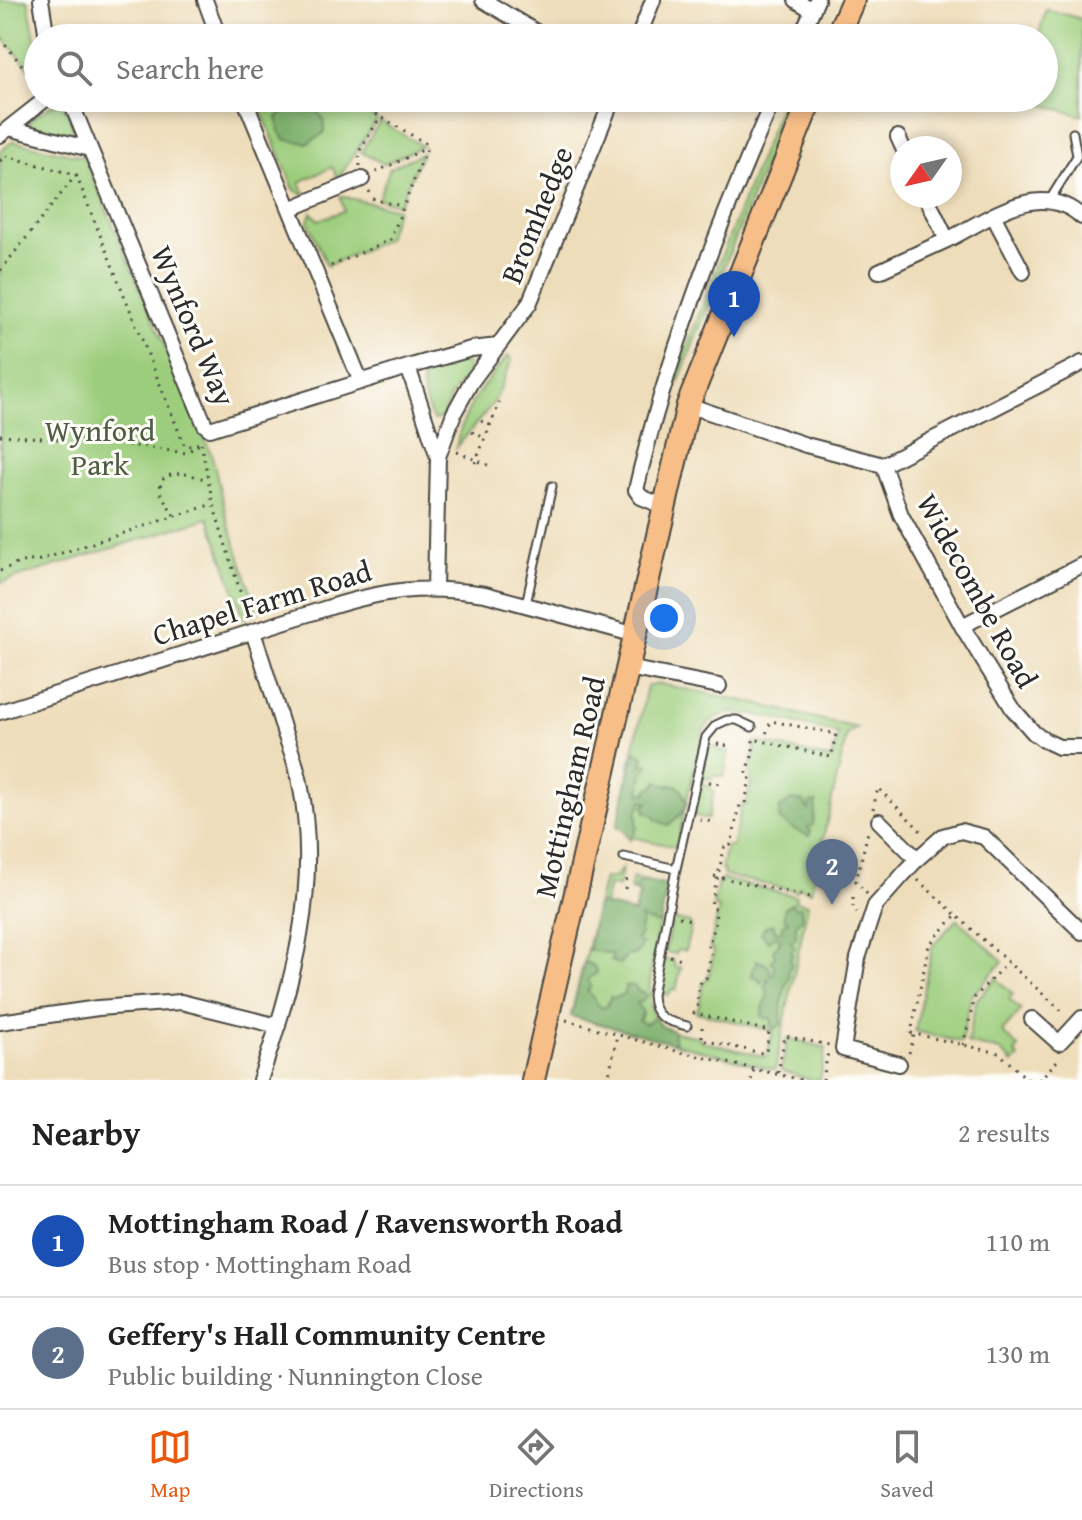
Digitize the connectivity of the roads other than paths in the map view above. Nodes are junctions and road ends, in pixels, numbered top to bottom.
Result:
1 (41, 0) edge
2 (205, 0) edge
3 (483, 0) edge
4 (653, 0) edge
5 (796, 0) edge
6 (853, 0) edge
7 (814, 5) edge
8 (45, 24) edge
9 (214, 24) edge
10 (523, 24) edge
11 (644, 24) edge
12 (806, 24) edge
13 (842, 24) edge
14 (29, 112) edge
15 (75, 112) edge
16 (250, 112) edge
17 (607, 112) edge
18 (768, 112) edge
19 (805, 112) edge
20 (4, 131) edge
21 (1073, 133) dead end
22 (90, 149) junction
23 (362, 179) road end
24 (1049, 201) junction
25 (932, 208) edge
26 (290, 209) junction
27 (994, 217) junction
28 (1082, 217) edge
29 (947, 240) junction
30 (879, 271) dead end
31 (1023, 272) dead end
32 (498, 346) junction
33 (1082, 363) edge
34 (408, 367) junction
35 (361, 382) junction
36 (688, 405) junction
37 (438, 457) junction
38 (883, 465) junction
39 (552, 486) dead end
40 (665, 507) junction
41 (1082, 565) edge
42 (435, 589) junction
43 (526, 604) junction
44 (962, 626) junction
45 (253, 632) junction
46 (636, 635) junction
47 (628, 668) junction
48 (719, 686) dead end
49 (0, 712) edge
50 (752, 727) dead end
51 (1082, 747) edge
52 (879, 821) dead end
53 (624, 857) dead end
54 (917, 859) junction
55 (676, 869) junction
56 (1082, 932) edge
57 (1032, 1019) dead end
58 (0, 1022) edge
59 (1079, 1022) edge
60 (278, 1026) junction
61 (687, 1026) dead end
62 (899, 1057) road end
63 (260, 1080) edge
64 (533, 1080) edge

1 - 8 street
2 - 9 street
3 - 10 street
4 - 11 street
5 - 7 street
6 - 13 main road
7 - 12 street
14 - 20 street
15 - 22 street, Wynford Way
16 - 26 street
17 - 32 street, Bromhedge
18 - 40 street
19 - 36 main road, Mottingham Road
20 - 22 street
21 - 24 lane
22 - 35 street, Wynford Way
23 - 26 street
24 - 27 street
24 - 28 street
25 - 29 street
26 - 35 street
27 - 29 street
27 - 31 street
29 - 30 street
32 - 34 street
32 - 37 street, Bromhedge
33 - 38 street
34 - 35 street
34 - 37 street
36 - 38 street
36 - 40 main road, Mottingham Road
37 - 42 street, Bromhedge
38 - 44 street, Widecombe Road
39 - 43 lane
40 - 46 main road, Mottingham Road
41 - 44 street
42 - 43 street, Chapel Farm Road
42 - 45 street, Chapel Farm Road
43 - 46 street, Chapel Farm Road
44 - 51 street, Widecombe Road
45 - 49 street, Chapel Farm Road
45 - 60 street
46 - 47 main road, Mottingham Road
47 - 48 street
47 - 64 main road, Mottingham Road
50 - 55 lane
52 - 54 street
53 - 55 lane
54 - 56 street
54 - 62 street
55 - 61 lane
57 - 59 street
58 - 60 street
60 - 63 street

